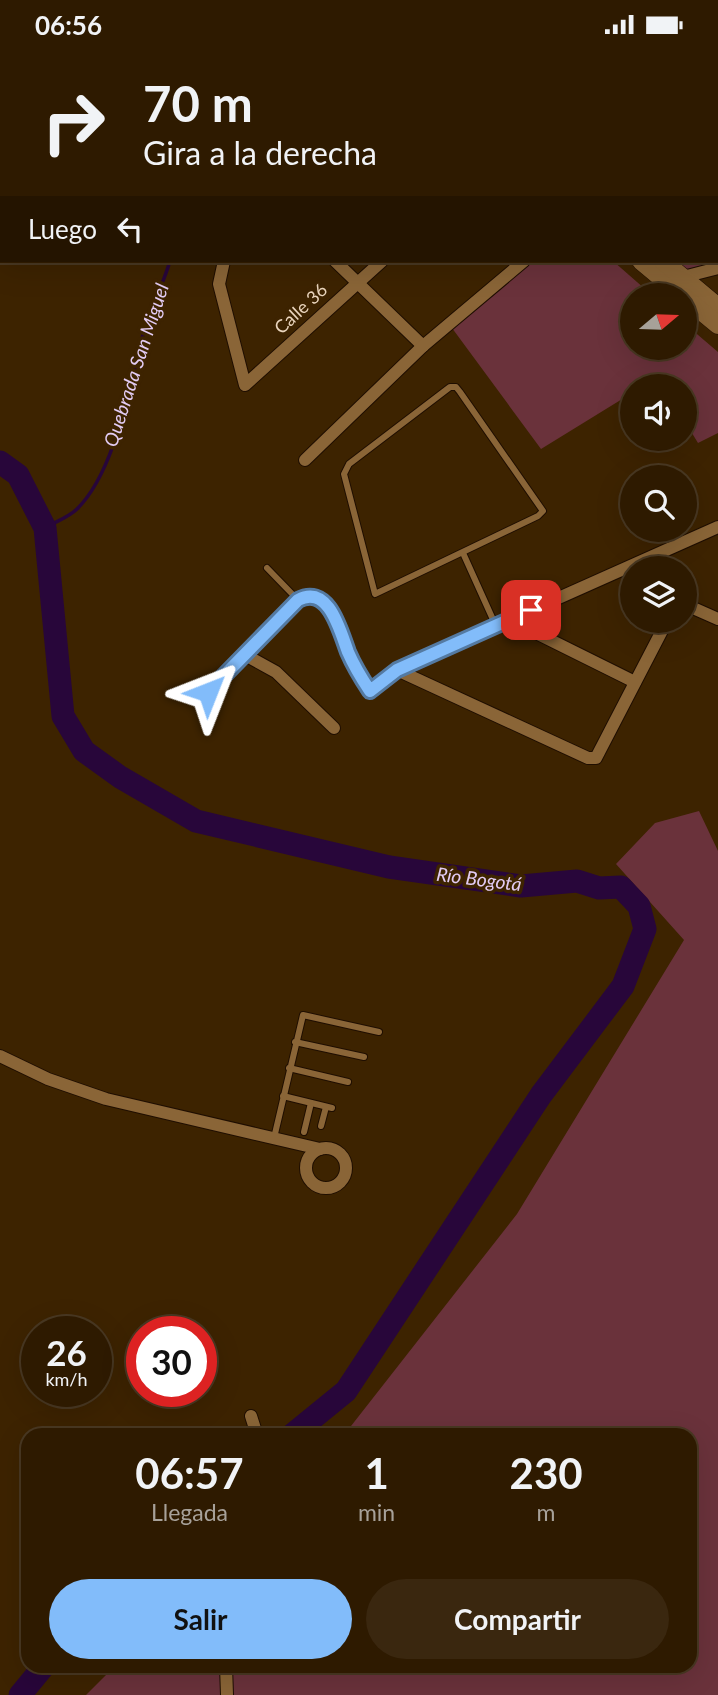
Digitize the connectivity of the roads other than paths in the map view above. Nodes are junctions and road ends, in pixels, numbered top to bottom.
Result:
1 (224, 263) edge
2 (337, 263) edge
3 (380, 263) edge
4 (522, 263) edge
5 (643, 263) edge
6 (666, 263) edge
7 (718, 268) edge
8 (683, 277) junction
9 (358, 281) junction
10 (668, 283) edge
11 (697, 307) edge
12 (718, 307) edge
13 (718, 325) edge
14 (423, 346) junction
15 (305, 460) dead end
16 (718, 527) edge
17 (463, 553) junction
18 (661, 556) edge
19 (267, 568) dead end
20 (620, 576) edge
21 (298, 600) junction
22 (697, 610) edge
23 (509, 619) junction
24 (718, 619) edge
25 (495, 624) junction
26 (661, 633) edge
27 (247, 656) junction
28 (397, 670) junction
29 (635, 682) junction
30 (208, 692) dead end
31 (334, 728) dead end
32 (379, 1032) dead end
33 (295, 1042) junction
34 (0, 1056) edge
35 (364, 1057) dead end
36 (289, 1068) junction
37 (348, 1082) dead end
38 (283, 1096) junction
39 (311, 1103) junction
40 (321, 1126) dead end
41 (304, 1132) dead end
42 (274, 1138) junction
43 (320, 1149) dead end
44 (251, 1416) dead end
45 (255, 1428) edge
46 (226, 1673) edge
47 (227, 1695) edge

1 - 9 street, Calle 36
2 - 9 street
3 - 9 street, Calle 36
4 - 14 street
5 - 10 main road
6 - 8 main road
7 - 8 street
8 - 12 main road
9 - 14 street
11 - 13 main road
14 - 15 street
16 - 18 street
17 - 17 lane
17 - 25 lane
19 - 21 lane
20 - 23 street
21 - 27 street
21 - 28 street
22 - 24 street
23 - 25 street
23 - 29 street
25 - 28 street
26 - 29 street
27 - 30 street
27 - 31 street
28 - 29 street
32 - 33 lane
33 - 35 lane
33 - 36 lane
34 - 42 street
36 - 37 lane
36 - 38 lane
38 - 39 lane
38 - 42 lane
39 - 40 lane
39 - 41 lane
42 - 43 street
44 - 45 street
46 - 47 street

